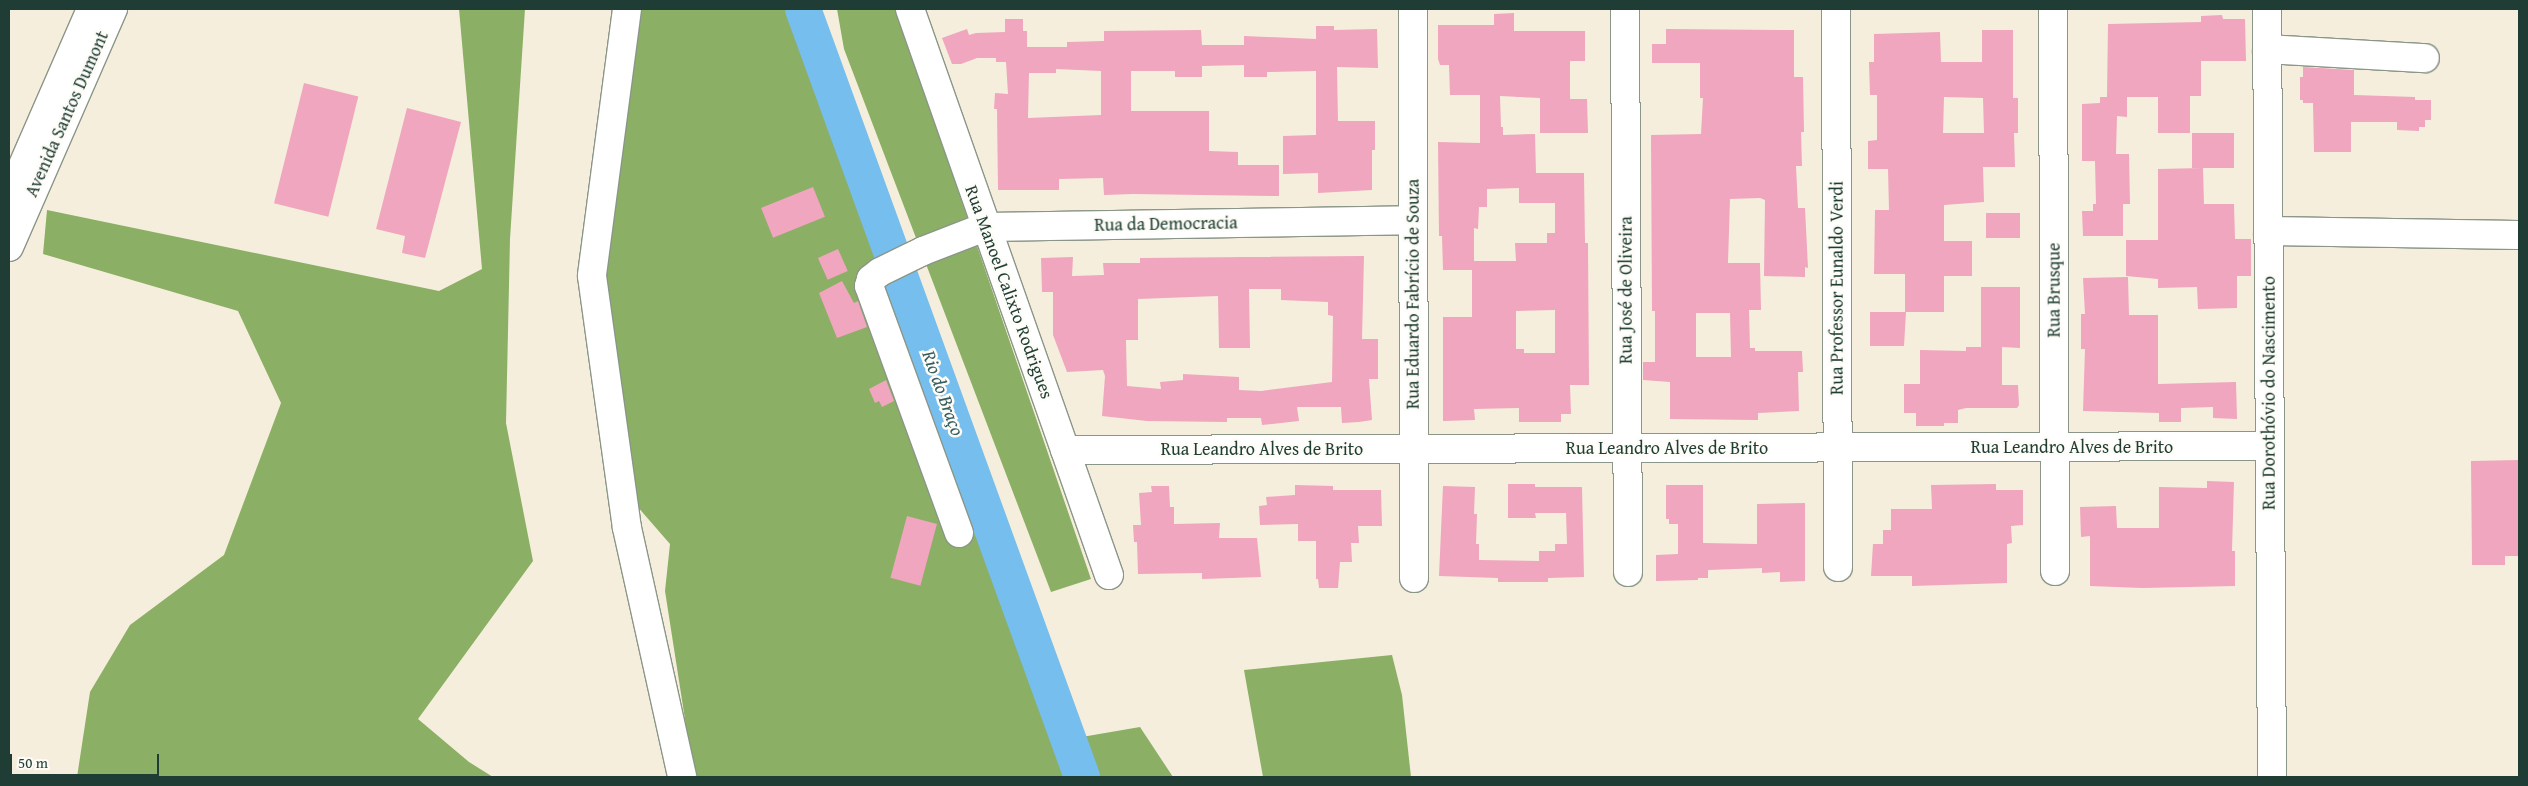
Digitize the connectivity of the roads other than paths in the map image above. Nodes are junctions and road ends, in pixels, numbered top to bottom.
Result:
1 (91, 9) edge
2 (113, 9) edge
3 (627, 9) edge
4 (910, 9) edge
5 (1413, 9) edge
6 (1625, 9) edge
7 (1836, 9) edge
8 (2053, 9) edge
9 (2267, 9) edge
10 (2267, 49) junction
11 (2425, 58) dead end
12 (9, 198) edge
13 (1413, 220) junction
14 (985, 227) junction
15 (2268, 231) junction
16 (2519, 234) edge
17 (9, 247) edge
18 (2270, 446) junction
19 (1837, 447) junction
20 (2055, 447) junction
21 (1627, 448) junction
22 (1414, 449) junction
23 (1065, 450) junction
24 (959, 533) dead end
25 (1838, 567) dead end
26 (2055, 571) dead end
27 (1628, 572) dead end
28 (1109, 575) dead end
29 (1414, 578) dead end
30 (682, 777) edge
31 (2272, 777) edge

1 - 12 street, Avenida Santos Dumont
2 - 17 street, Avenida Santos Dumont
3 - 30 street
4 - 14 street, Rua Manoel Calixto Rodrigues
5 - 13 street, Rua Eduardo Fabrício de Souza
6 - 21 street, Rua José de Oliveira
7 - 19 street, Rua Professor Eunaldo Verdi
8 - 20 street, Rua Brusque
9 - 10 street, Rua Dorothóvio do Nascimento
10 - 11 street
10 - 15 street, Rua Dorothóvio do Nascimento
13 - 14 street, Rua da Democracia
13 - 22 street, Rua Eduardo Fabrício de Souza
14 - 23 street, Rua Manoel Calixto Rodrigues
14 - 24 street, Rua da Democracia
15 - 16 street
15 - 18 street, Rua Dorothóvio do Nascimento
18 - 20 street, Rua Leandro Alves de Brito
18 - 31 street, Rua Dorothóvio do Nascimento
19 - 20 street, Rua Leandro Alves de Brito
19 - 21 street, Rua Leandro Alves de Brito
19 - 25 street, Rua Professor Eunaldo Verdi
20 - 26 street, Rua Brusque
21 - 22 street, Rua Leandro Alves de Brito
21 - 27 street, Rua José de Oliveira
22 - 23 street, Rua Leandro Alves de Brito
22 - 29 street, Rua Eduardo Fabrício de Souza
23 - 28 street, Rua Manoel Calixto Rodrigues

